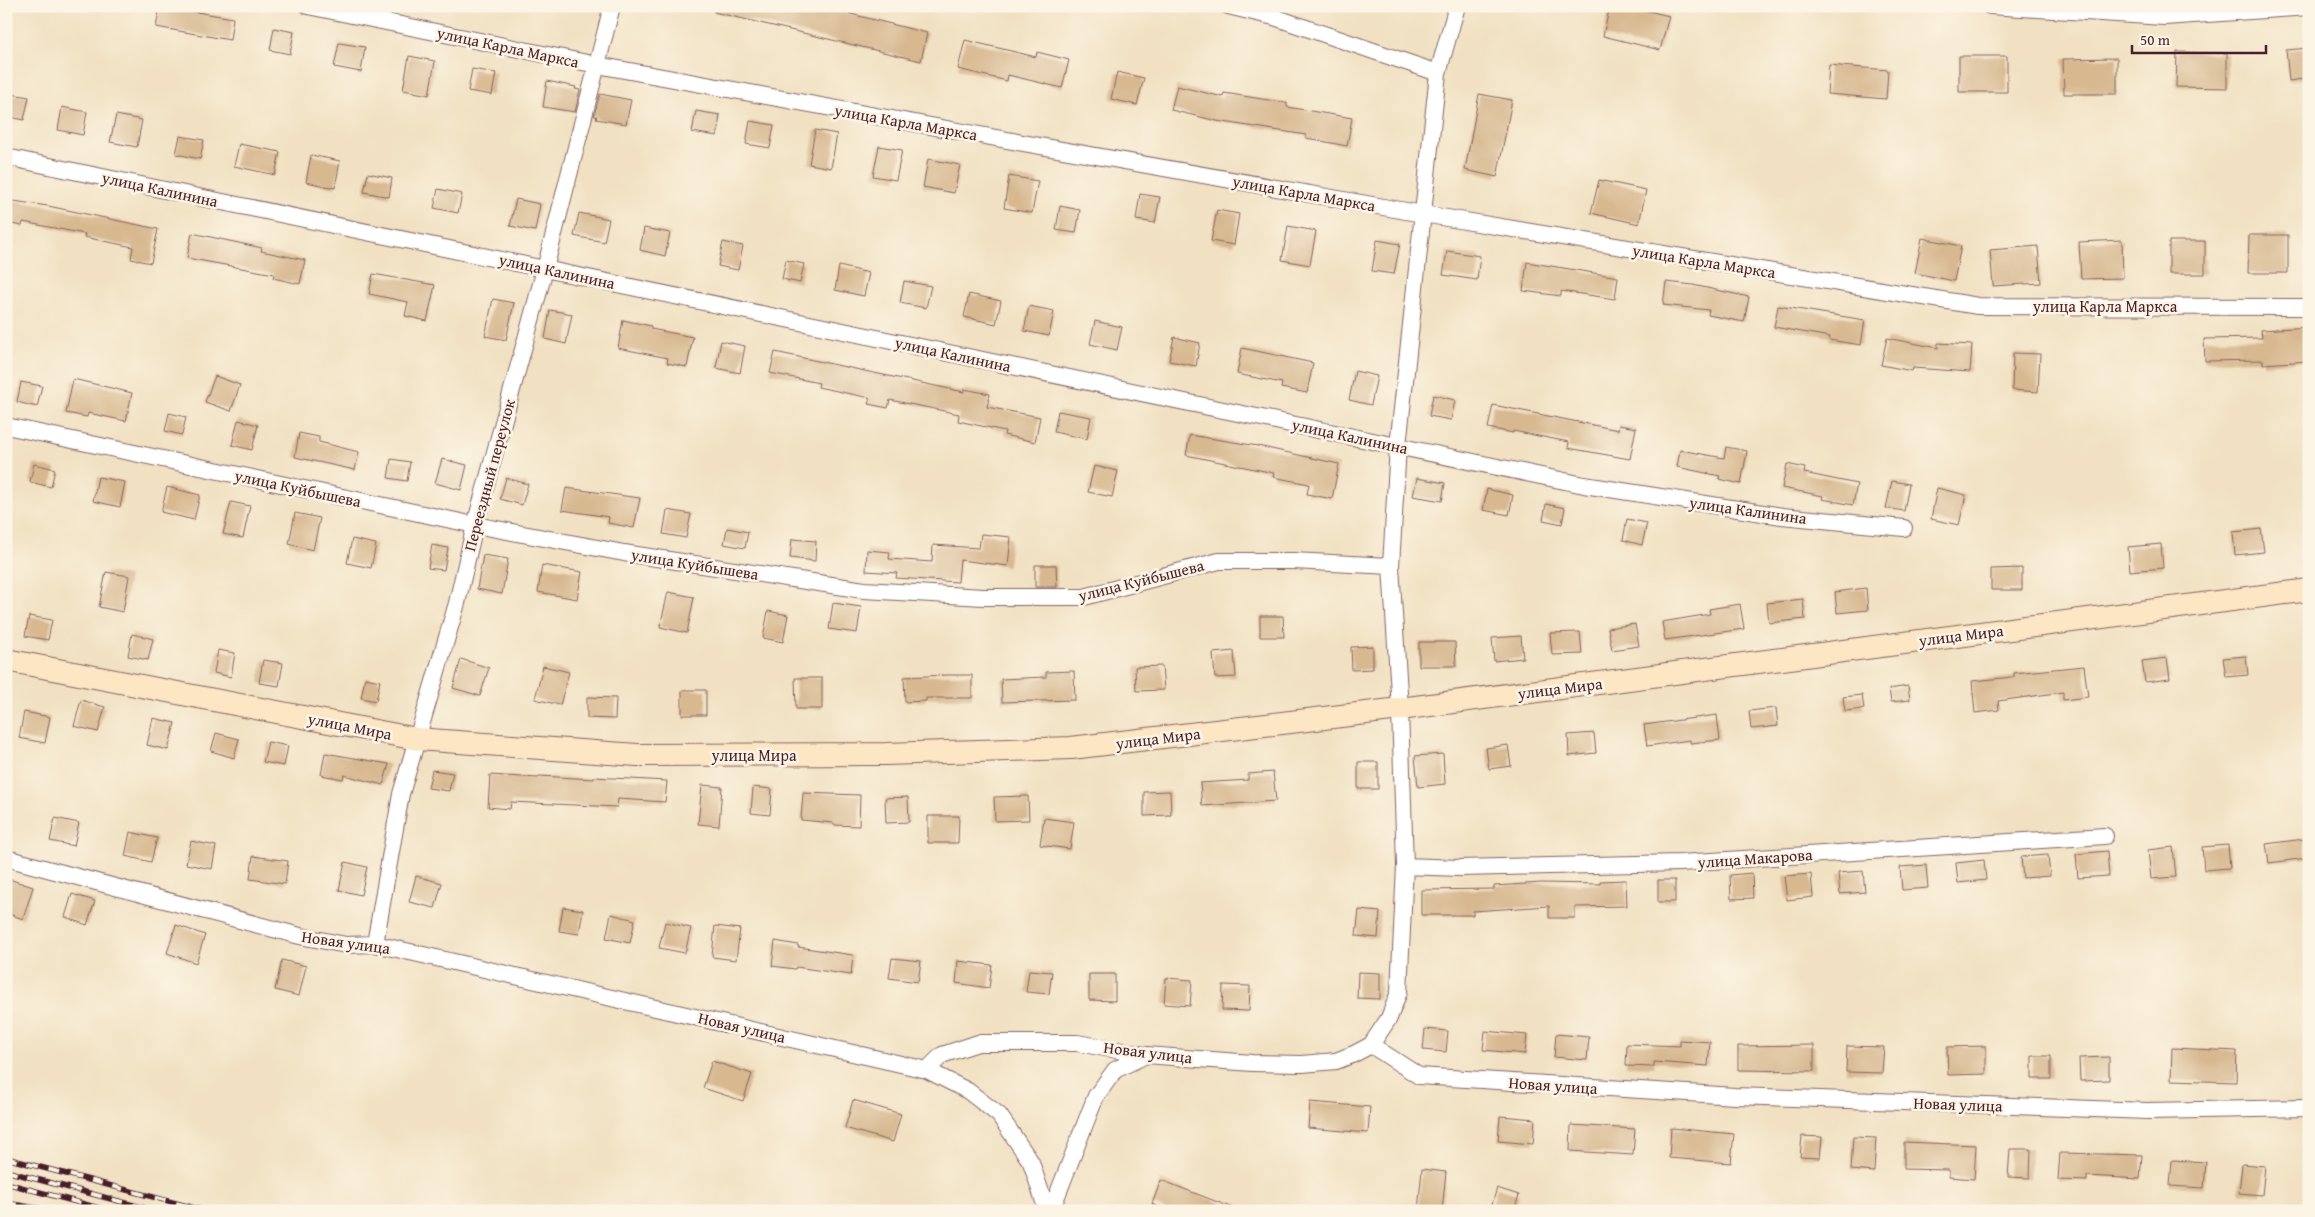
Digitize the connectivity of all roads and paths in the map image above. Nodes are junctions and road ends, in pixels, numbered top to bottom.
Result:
1 (308, 6) edge
2 (612, 6) edge
3 (1228, 6) edge
4 (1457, 6) edge
5 (1990, 6) edge
6 (2309, 7) edge
7 (597, 65) junction
8 (1438, 72) junction
9 (6, 157) edge
10 (1423, 214) junction
11 (545, 269) junction
12 (2309, 307) edge
13 (6, 426) edge
14 (1398, 446) junction
15 (475, 525) junction
16 (1904, 528) dead end
17 (1391, 566) junction
18 (2309, 590) edge
19 (6, 660) edge
20 (1400, 709) junction
21 (418, 738) junction
22 (2105, 836) dead end
23 (6, 858) edge
24 (1405, 866) junction
25 (375, 944) junction
26 (1372, 1045) junction
27 (1146, 1054) junction
28 (927, 1070) junction
29 (2309, 1108) edge
30 (1049, 1211) edge

1 - 7 street, улица Карла Маркса
2 - 7 street, Переездный переулок
3 - 8 street
4 - 8 street
5 - 6 street
7 - 10 street, улица Карла Маркса
7 - 11 street, Переездный переулок
8 - 10 street
9 - 11 street, улица Калинина
10 - 12 street, улица Карла Маркса
10 - 14 street
11 - 14 street, улица Калинина
11 - 15 street, Переездный переулок
13 - 15 street, улица Куйбышева
14 - 16 street, улица Калинина
14 - 17 street
15 - 17 street, улица Куйбышева
15 - 21 street, Переездный переулок
17 - 20 street
18 - 20 street, улица Мира
19 - 21 street, улица Мира
20 - 21 street, улица Мира
20 - 24 street
21 - 25 street, Переездный переулок
22 - 24 street, улица Макарова
23 - 25 street, Новая улица
24 - 26 street
25 - 28 street, Новая улица
26 - 27 street, Новая улица
26 - 29 street, Новая улица
27 - 28 street, Новая улица
27 - 30 street
28 - 30 street

